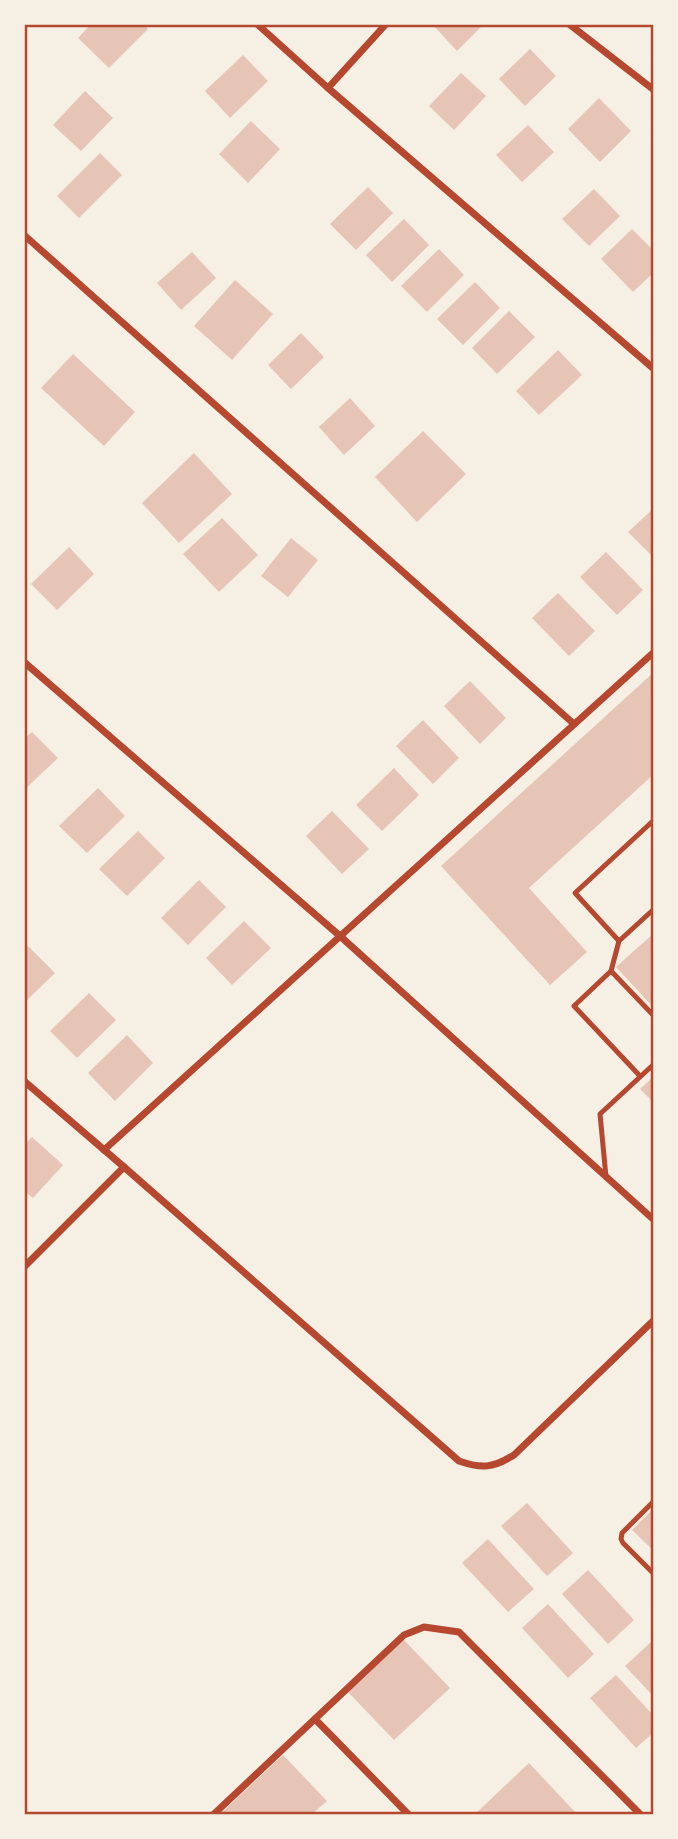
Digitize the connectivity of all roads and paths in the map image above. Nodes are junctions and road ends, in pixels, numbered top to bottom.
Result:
1 (257, 24) edge
2 (386, 24) edge
3 (569, 24) edge
4 (328, 88) junction
5 (653, 90) edge
6 (24, 235) edge
7 (653, 369) edge
8 (653, 652) edge
9 (24, 662) edge
10 (574, 724) junction
11 (653, 820) edge
12 (653, 909) edge
13 (340, 936) junction
14 (619, 941) junction
15 (611, 971) junction
16 (653, 1016) edge
17 (653, 1064) edge
18 (640, 1076) junction
19 (24, 1081) edge
20 (104, 1150) junction
21 (124, 1167) junction
22 (606, 1177) junction
23 (653, 1220) edge
24 (24, 1267) edge
25 (653, 1320) edge
26 (653, 1501) edge
27 (653, 1574) edge
28 (315, 1719) junction
29 (214, 1815) edge
30 (408, 1815) edge
31 (640, 1815) edge

1 - 4 street
2 - 4 street
3 - 5 street
4 - 7 street
6 - 10 street
8 - 10 street
9 - 13 street
10 - 13 street
11 - 14 lane
12 - 14 lane
13 - 20 street
13 - 22 street
14 - 15 lane
15 - 16 lane
15 - 18 lane
17 - 18 lane
18 - 22 lane
19 - 20 street
20 - 21 street
21 - 24 street
21 - 25 street
22 - 23 street
26 - 27 lane
28 - 29 street
28 - 30 street
28 - 31 street

